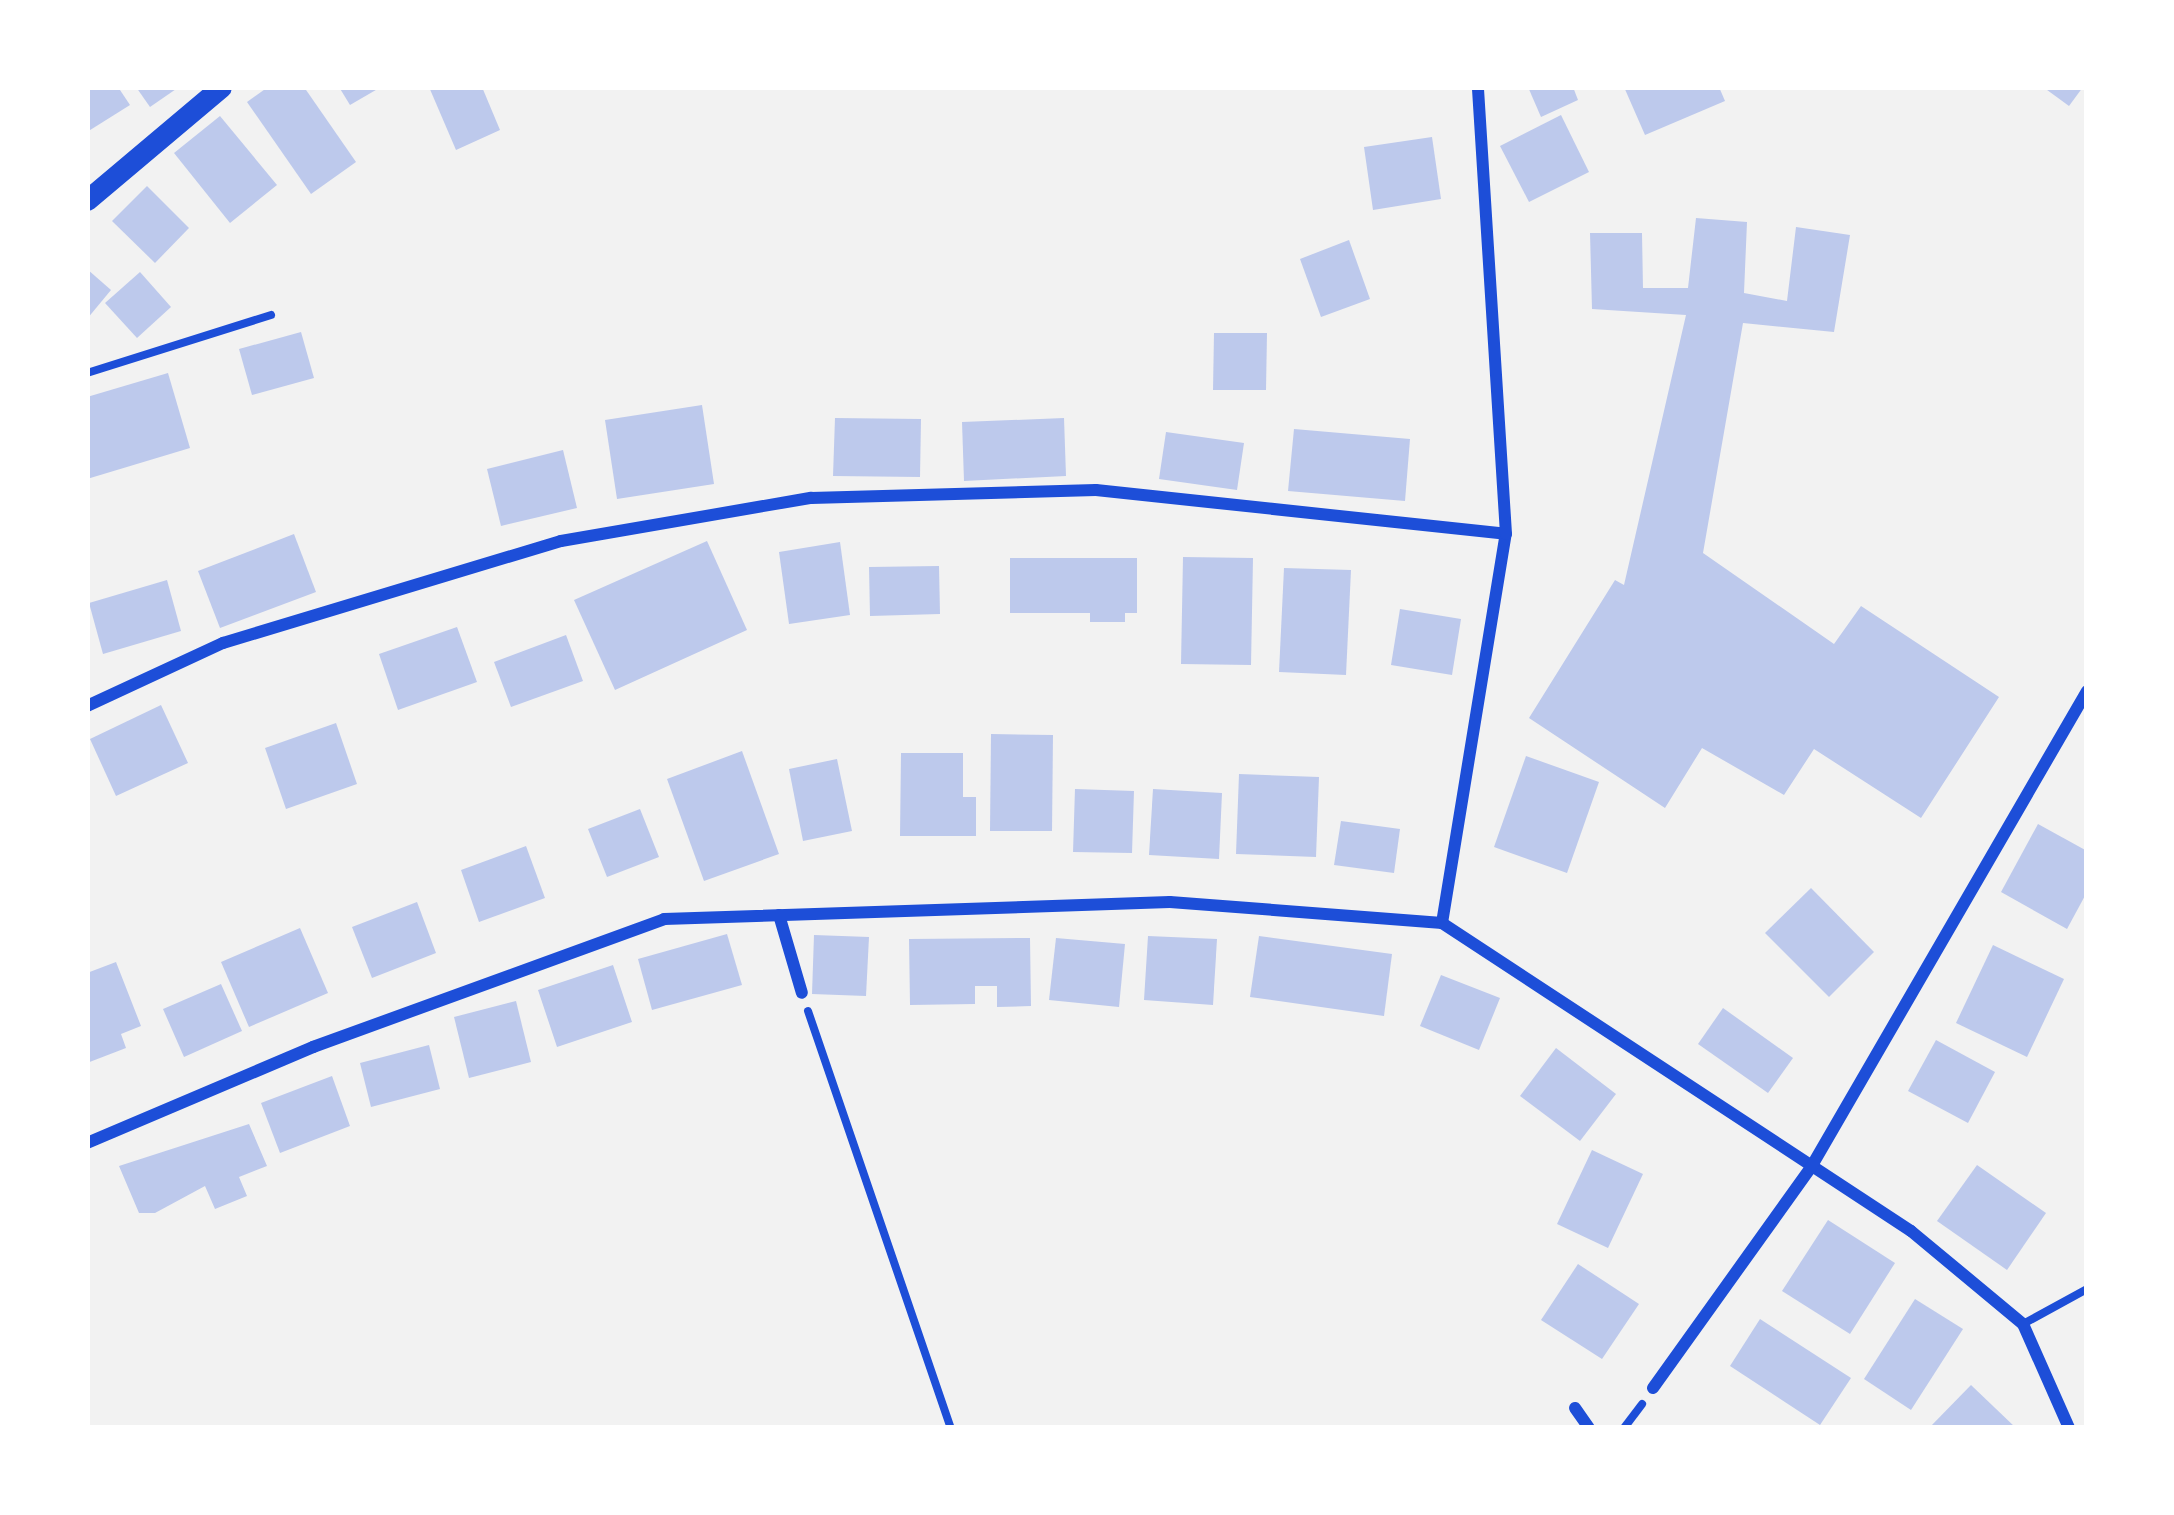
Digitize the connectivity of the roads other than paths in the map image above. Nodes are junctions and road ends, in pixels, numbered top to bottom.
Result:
1 (221, 87) edge
2 (1478, 87) edge
3 (87, 200) edge
4 (271, 315) dead end
5 (87, 373) edge
6 (1506, 534) junction
7 (2087, 691) edge
8 (87, 706) edge
9 (779, 915) junction
10 (1442, 923) junction
11 (802, 993) road end
12 (87, 1143) edge
13 (1810, 1169) junction
14 (2087, 1289) edge
15 (2023, 1324) junction
16 (1654, 1388) dead end
17 (1575, 1408) dead end
18 (1589, 1428) edge
19 (2069, 1428) edge

1 - 3 street
2 - 6 street
4 - 5 lane
6 - 8 street
6 - 10 street
7 - 13 street
9 - 10 street
9 - 11 street
9 - 12 street
10 - 13 street
13 - 15 street
13 - 16 street
14 - 15 lane
15 - 19 street
17 - 18 street

